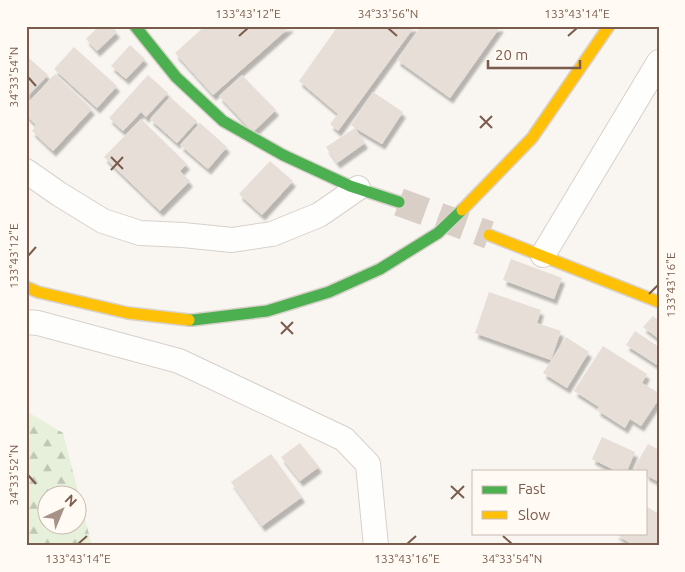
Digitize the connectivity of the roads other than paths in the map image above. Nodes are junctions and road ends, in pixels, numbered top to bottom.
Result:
1 (136, 26) edge
2 (609, 26) edge
3 (659, 62) edge
4 (26, 171) edge
5 (358, 188) junction
6 (399, 202) tunnel mouth
7 (489, 234) tunnel mouth
8 (543, 255) junction
9 (26, 287) edge
10 (659, 302) edge
11 (26, 322) edge
12 (376, 546) edge

1 - 5 street
2 - 9 street
3 - 8 street
4 - 5 street
5 - 6 street
7 - 8 street
8 - 10 street
11 - 12 street

